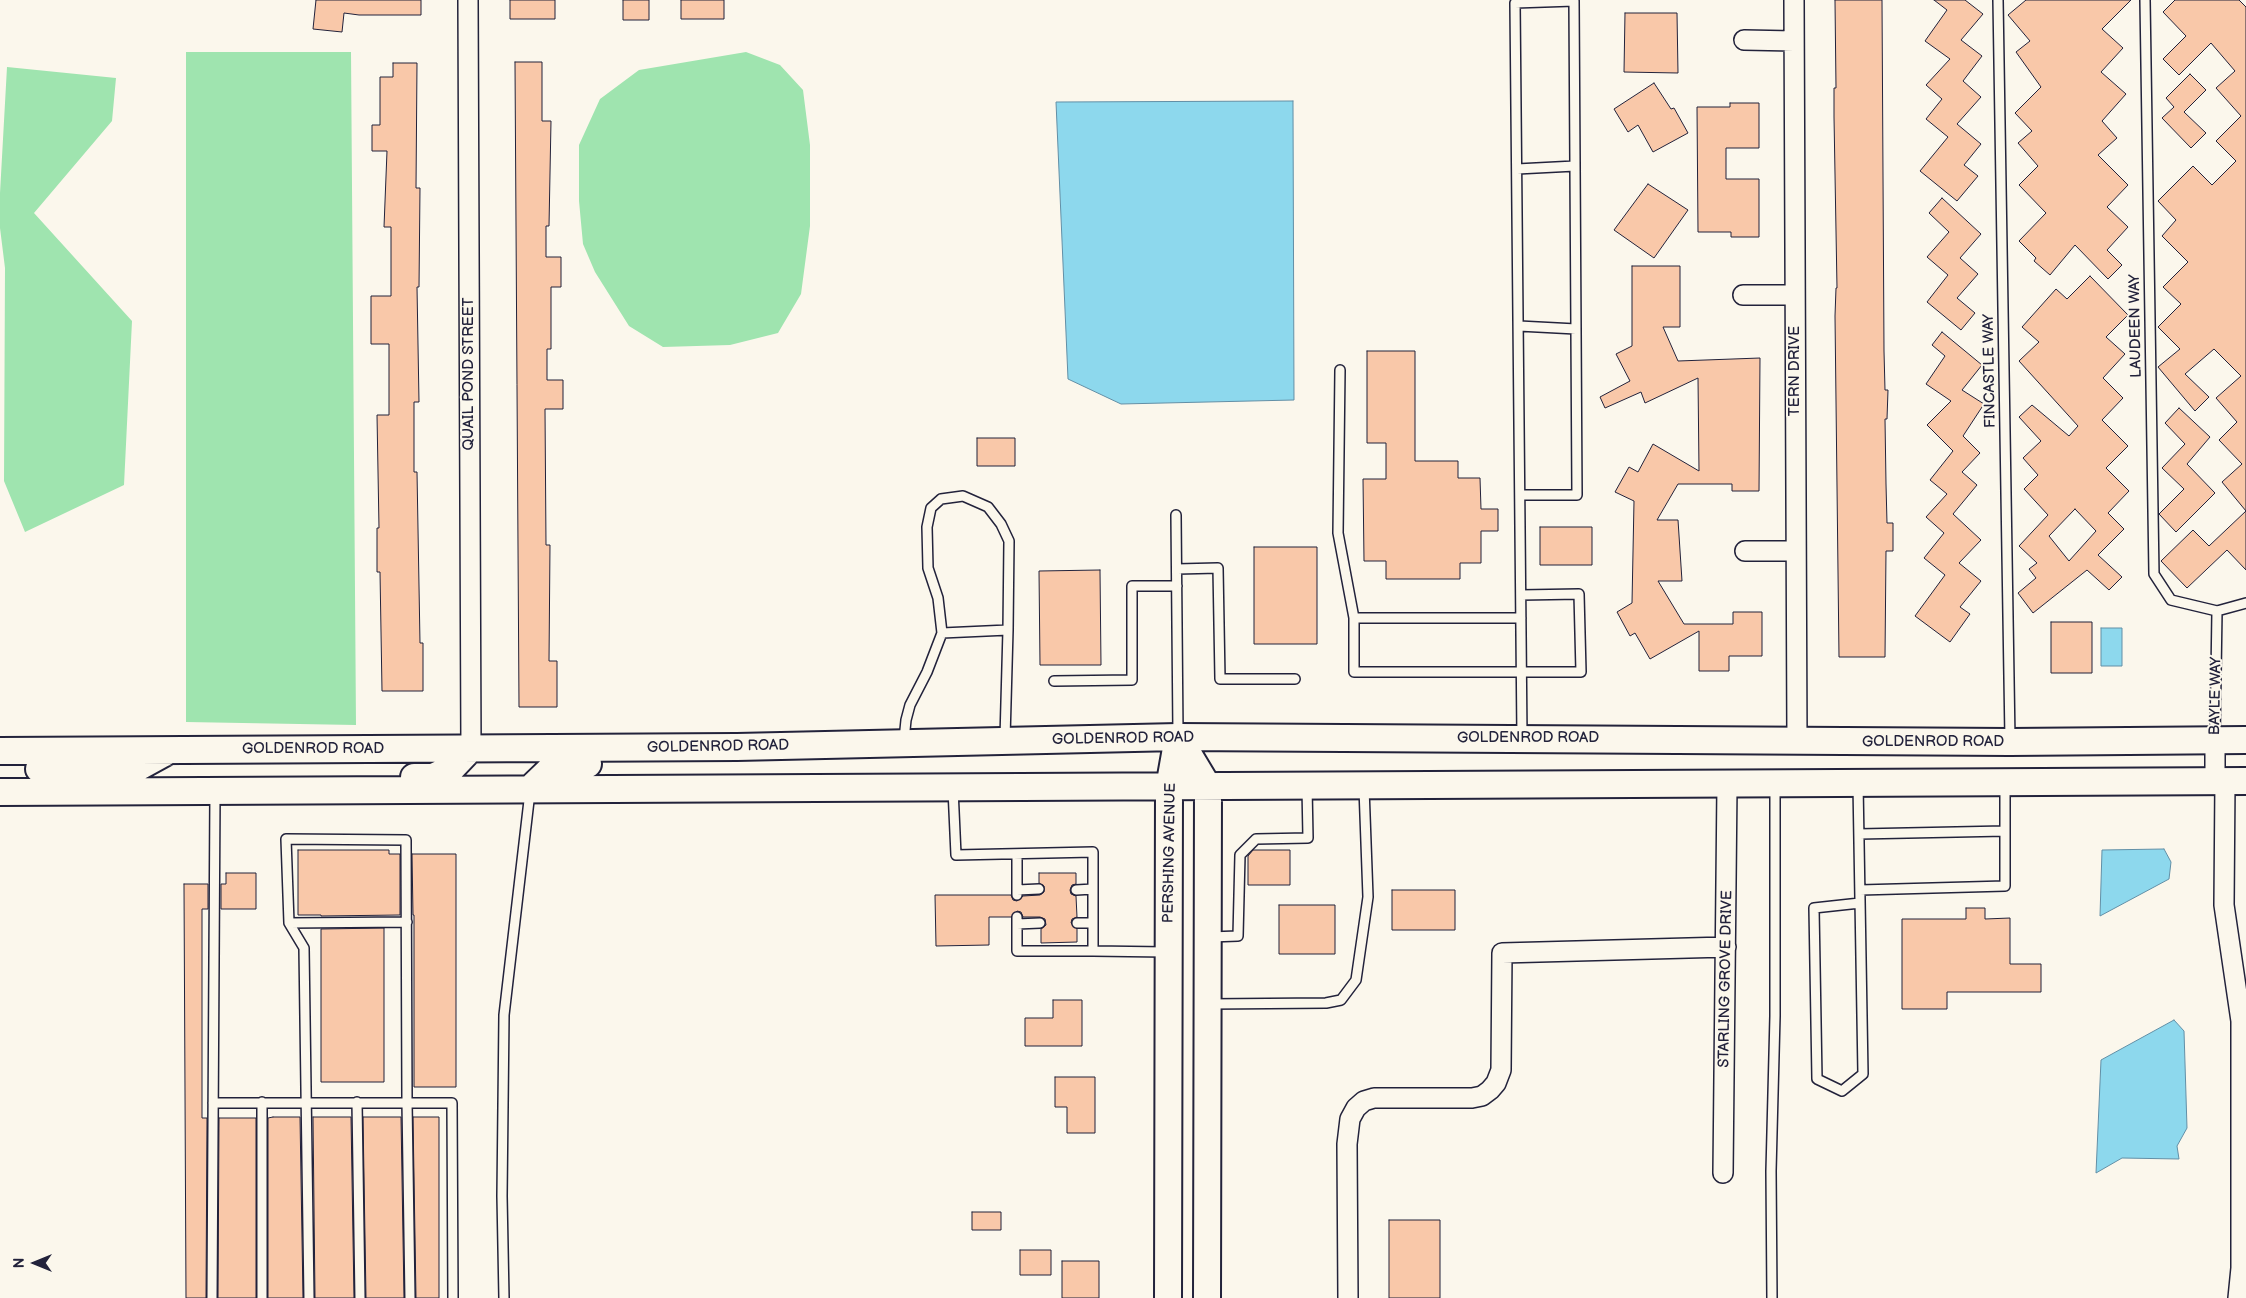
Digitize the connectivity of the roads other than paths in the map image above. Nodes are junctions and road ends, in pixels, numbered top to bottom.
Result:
1 (468, 0) edge
2 (1794, 0) edge
3 (1998, 0) edge
4 (2145, 0) edge
5 (1744, 40) dead end
6 (1794, 41) junction
7 (1575, 166) junction
8 (1517, 169) junction
9 (1742, 295) dead end
10 (1795, 295) junction
11 (1519, 326) junction
12 (1576, 329) junction
13 (1340, 370) dead end
14 (1520, 495) junction
15 (1176, 515) dead end
16 (1796, 551) junction
17 (1745, 552) dead end
18 (1177, 569) junction
19 (1177, 586) junction
20 (1522, 595) junction
21 (2246, 603) edge
22 (2217, 611) junction
23 (1354, 618) junction
24 (1522, 618) junction
25 (1008, 630) junction
26 (942, 633) junction
27 (1522, 673) junction
28 (1295, 679) dead end
29 (1054, 681) dead end
30 (1178, 737) junction
31 (1522, 738) junction
32 (2215, 740) junction
33 (2246, 740) edge
34 (1005, 741) junction
35 (1797, 741) junction
36 (2010, 742) junction
37 (903, 743) junction
38 (846, 744) junction
39 (471, 748) junction
40 (171, 750) junction
41 (0, 751) edge
42 (0, 769) edge
43 (2228, 781) edge
44 (2005, 783) junction
45 (1775, 784) junction
46 (1858, 784) junction
47 (1727, 785) junction
48 (1307, 787) junction
49 (1364, 787) junction
50 (953, 788) junction
51 (1169, 788) junction
52 (1208, 788) junction
53 (530, 789) junction
54 (135, 791) junction
55 (215, 791) junction
56 (0, 792) edge
57 (2005, 831) junction
58 (1859, 834) junction
59 (1016, 855) junction
60 (1040, 889) dead end
61 (1093, 889) junction
62 (1076, 890) dead end
63 (1860, 890) junction
64 (1860, 903) junction
65 (407, 922) junction
66 (289, 923) junction
67 (1040, 923) dead end
68 (1077, 923) dead end
69 (1093, 923) junction
70 (1207, 937) junction
71 (1726, 947) junction
72 (1093, 950) junction
73 (1169, 952) junction
74 (1207, 1004) junction
75 (262, 1102) junction
76 (307, 1102) junction
77 (357, 1102) junction
78 (407, 1102) junction
79 (213, 1103) junction
80 (1724, 1173) dead end
81 (212, 1298) edge
82 (262, 1298) edge
83 (309, 1298) edge
84 (360, 1298) edge
85 (410, 1298) edge
86 (453, 1298) edge
87 (504, 1298) edge
88 (1168, 1298) edge
89 (1207, 1298) edge
90 (1348, 1298) edge
91 (1772, 1298) edge
92 (2238, 1298) edge

1 - 39 street, QUAIL POND STREET
2 - 6 street, TERN DRIVE
3 - 36 lane, FINCASTLE WAY
4 - 22 lane, LAUDEEN WAY
5 - 6 street
6 - 10 street, TERN DRIVE
7 - 8 lane
7 - 8 lane
7 - 12 lane
8 - 11 lane
9 - 10 street
10 - 16 street, TERN DRIVE
11 - 12 lane
11 - 14 lane
12 - 14 lane
13 - 23 lane
14 - 20 lane
15 - 18 lane
16 - 17 street
16 - 35 street, TERN DRIVE
18 - 19 lane
18 - 28 lane
19 - 29 lane
19 - 30 lane
20 - 24 lane
20 - 27 lane
21 - 22 lane
22 - 32 lane, BAYLE WAY
23 - 24 lane
23 - 27 lane
24 - 27 lane
25 - 26 lane
25 - 26 lane
25 - 34 lane
26 - 37 lane
27 - 31 lane
30 - 31 main road, GOLDENROD ROAD
30 - 34 main road, GOLDENROD ROAD
30 - 51 main road, PERSHING AVENUE
30 - 52 main road, PERSHING AVENUE
31 - 35 main road, GOLDENROD ROAD
32 - 33 main road, GOLDENROD ROAD
32 - 36 main road, GOLDENROD ROAD
32 - 43 street, BAYLE WAY
34 - 37 main road, GOLDENROD ROAD
35 - 36 main road, GOLDENROD ROAD
37 - 38 main road, GOLDENROD ROAD
38 - 39 main road, GOLDENROD ROAD
38 - 53 main road
39 - 40 main road, GOLDENROD ROAD
39 - 54 main road
40 - 41 main road, GOLDENROD ROAD
40 - 42 main road
43 - 44 main road
43 - 92 street, BAYLE WAY
44 - 46 main road
44 - 57 lane
45 - 46 main road
45 - 47 main road
45 - 91 lane
46 - 58 lane
47 - 49 main road
47 - 71 street, STARLING GROVE DRIVE
48 - 49 main road
48 - 52 main road
48 - 70 lane
49 - 74 lane
50 - 51 main road
50 - 53 main road
50 - 59 lane
51 - 52 main road
51 - 73 main road, PERSHING AVENUE
52 - 70 main road
53 - 55 main road
53 - 87 lane
54 - 55 main road
54 - 56 main road
55 - 79 lane
57 - 58 lane
57 - 63 lane
58 - 63 lane
59 - 60 lane
59 - 61 lane
61 - 62 lane
61 - 69 lane
63 - 64 lane
64 - 64 lane
65 - 66 lane
65 - 66 lane
65 - 78 lane
66 - 76 lane
67 - 72 lane
68 - 69 lane
69 - 72 lane
70 - 74 main road
71 - 80 street, STARLING GROVE DRIVE
71 - 90 street
72 - 73 lane
73 - 88 main road, PERSHING AVENUE
74 - 89 main road
75 - 76 lane
75 - 79 lane
75 - 82 lane
76 - 77 lane
76 - 83 lane
77 - 78 lane
77 - 84 lane
78 - 85 lane
78 - 86 lane
79 - 81 lane

